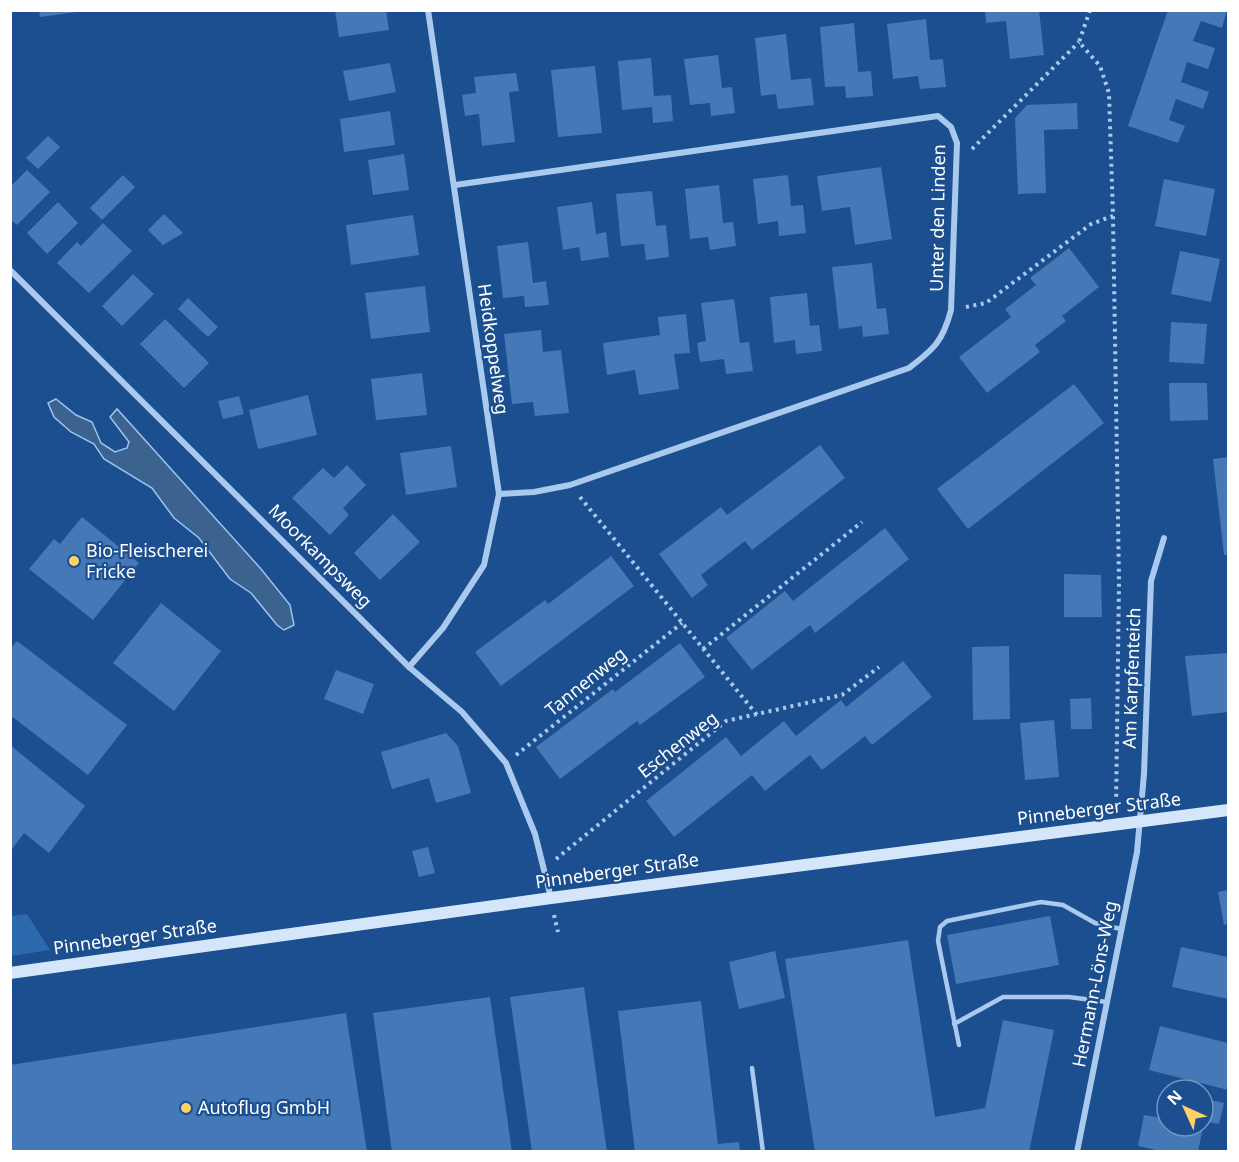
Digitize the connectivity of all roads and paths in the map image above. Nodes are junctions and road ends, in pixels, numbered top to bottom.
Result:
1 (428, 10) edge
2 (1090, 10) edge
3 (1079, 42) junction
4 (957, 164) junction
5 (455, 185) junction
6 (1113, 216) junction
7 (10, 270) edge
8 (951, 310) junction
9 (570, 485) junction
10 (499, 494) junction
11 (862, 522) dead end
12 (1164, 538) dead end
13 (682, 623) junction
14 (703, 649) junction
15 (879, 666) dead end
16 (409, 667) junction
17 (757, 716) junction
18 (506, 763) junction
19 (1228, 810) edge
20 (1140, 822) junction
21 (1115, 825) junction
22 (544, 869) junction
23 (550, 898) junction
24 (1121, 929) junction
25 (10, 973) edge
26 (1107, 1002) junction
27 (954, 1024) junction
28 (959, 1045) dead end
29 (752, 1068) dead end
30 (763, 1152) edge
31 (1077, 1152) edge

1 - 5 street, Heidkoppelweg
2 - 3 path
3 - 4 path
3 - 6 path
4 - 5 street, Unter den Linden
4 - 8 street, Unter den Linden
5 - 10 street, Heidkoppelweg
6 - 8 path
6 - 21 path
7 - 16 street, Moorkampsweg
8 - 9 street, Unter den Linden
9 - 10 street, Unter den Linden
9 - 13 path
10 - 16 street, Heidkoppelweg
11 - 14 path
12 - 20 street, Am Karpfenteich
13 - 14 path
13 - 18 path, Tannenweg
14 - 17 path
15 - 17 path, Eschenweg
16 - 18 street, Moorkampsweg
17 - 22 path, Eschenweg
18 - 22 street, Moorkampsweg
19 - 20 main road, Pinneberger Straße
20 - 21 main road, Pinneberger Straße
20 - 24 street, Hermann-Löns-Weg
21 - 23 main road, Pinneberger Straße
22 - 23 street, Moorkampsweg
23 - 25 main road, Pinneberger Straße
24 - 26 street, Hermann-Löns-Weg
24 - 27 lane
26 - 27 lane
26 - 31 street, Hermann-Löns-Weg
27 - 28 lane
29 - 30 lane

